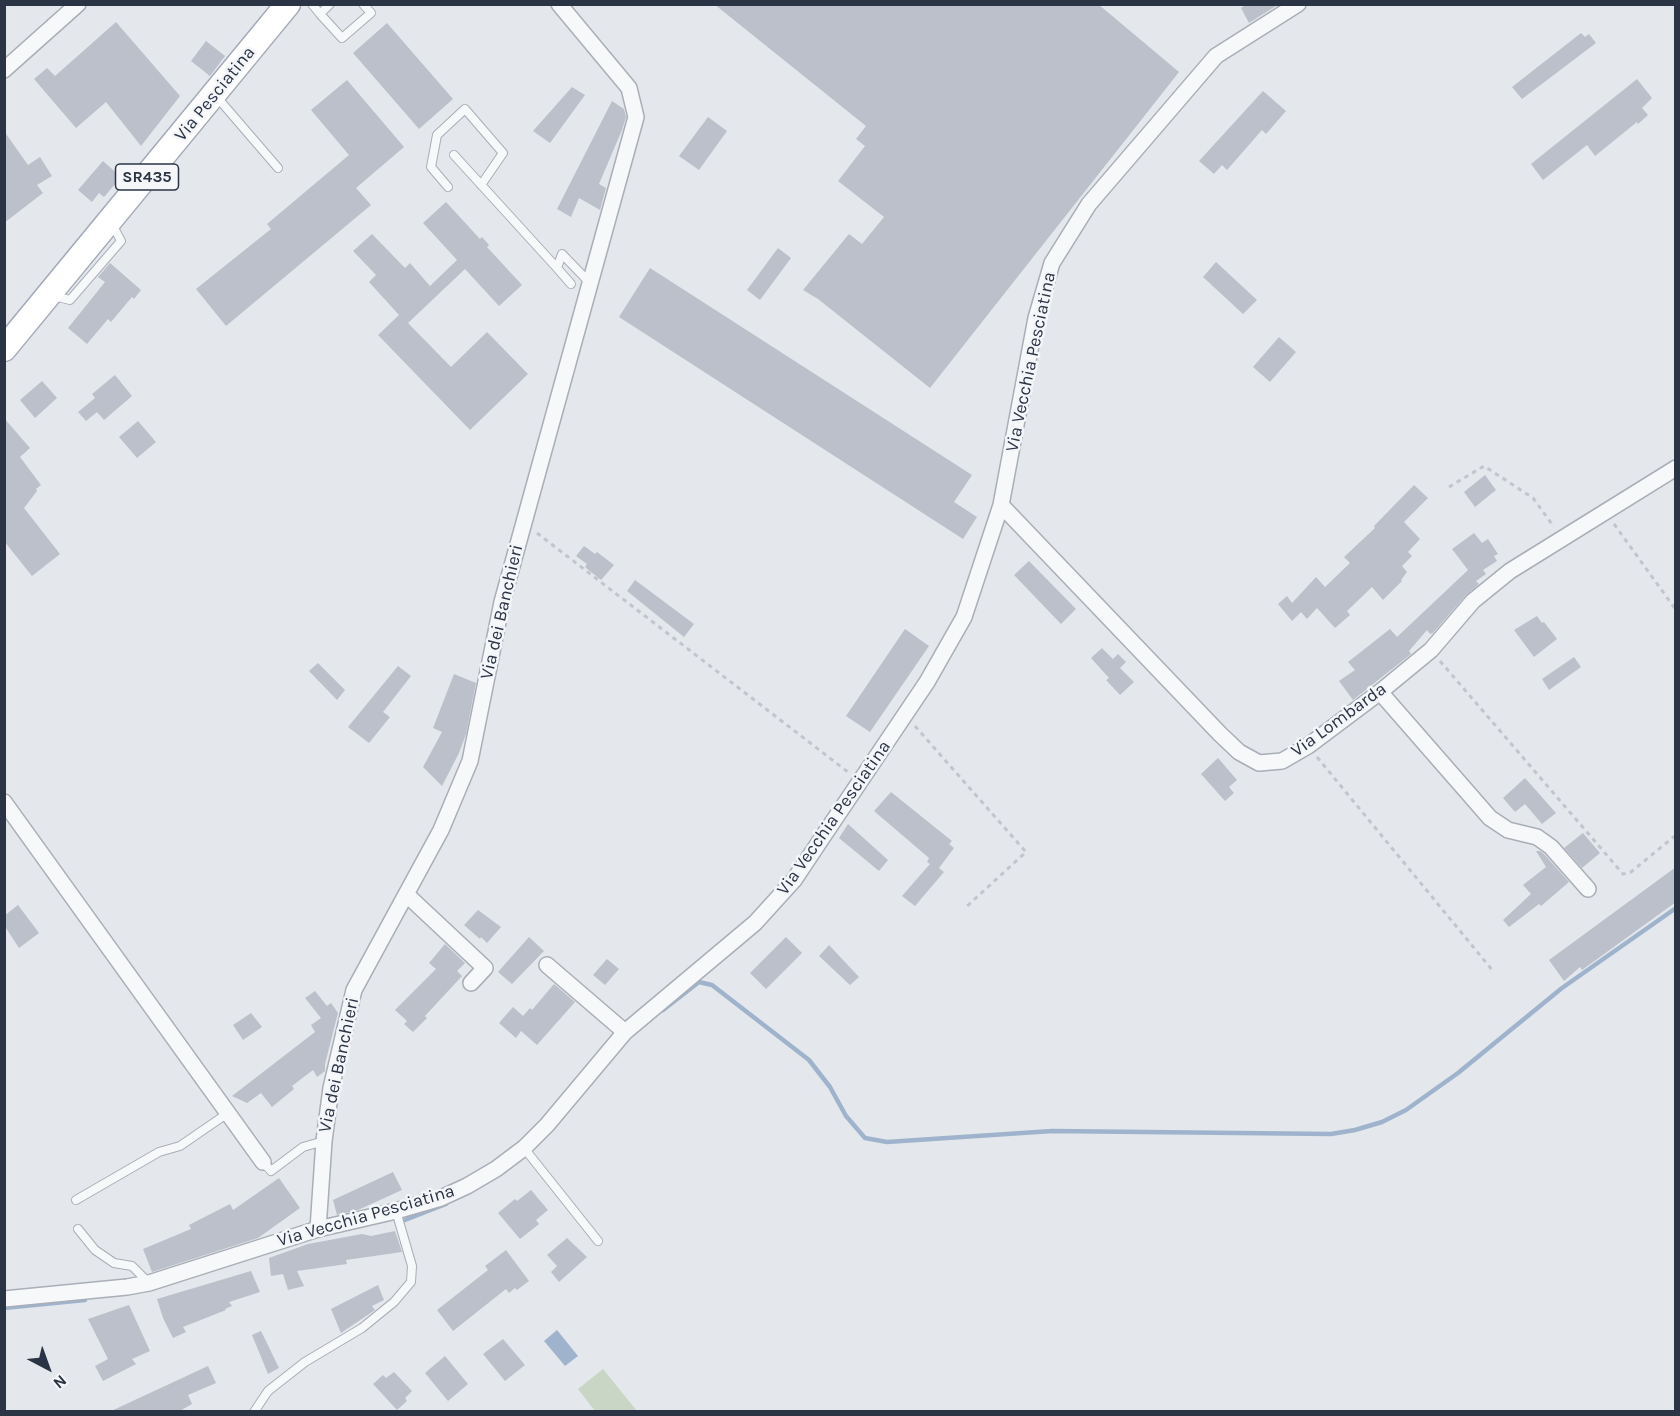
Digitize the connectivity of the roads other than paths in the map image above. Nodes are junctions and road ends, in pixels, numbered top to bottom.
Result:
1 (78, 4) edge
2 (288, 4) edge
3 (312, 4) edge
4 (330, 4) edge
5 (363, 4) edge
6 (559, 4) edge
7 (1298, 4) edge
8 (320, 14) junction
9 (4, 70) edge
10 (215, 95) junction
11 (454, 155) dead end
12 (278, 168) dead end
13 (481, 185) junction
14 (448, 187) dead end
15 (556, 268) junction
16 (590, 283) junction
17 (571, 284) dead end
18 (4, 349) edge
19 (1676, 468) edge
20 (1001, 505) junction
21 (1380, 692) junction
22 (4, 802) edge
23 (1588, 889) dead end
24 (407, 895) junction
25 (547, 965) dead end
26 (471, 983) dead end
27 (625, 1032) junction
28 (228, 1113) junction
29 (324, 1141) junction
30 (527, 1151) junction
31 (263, 1162) joint
32 (76, 1200) dead end
33 (396, 1211) junction
34 (78, 1229) dead end
35 (318, 1229) junction
36 (598, 1241) dead end
37 (149, 1283) junction
38 (4, 1299) edge
39 (254, 1412) edge

1 - 9 street
2 - 10 main road, Via Pesciatina / SR435
3 - 8 lane
4 - 8 lane
5 - 8 lane
6 - 16 street, Via dei Banchieri
7 - 20 street, Via Vecchia Pesciatina
10 - 12 lane
10 - 18 main road, Via Pesciatina / SR435
11 - 13 lane
13 - 14 lane
13 - 15 lane
15 - 16 lane
15 - 17 lane
16 - 24 street, Via dei Banchieri
19 - 21 street, Via Lombarda
20 - 21 street, Via Lombarda
20 - 27 street, Via Vecchia Pesciatina
21 - 23 street
22 - 28 street
24 - 26 street
24 - 29 street, Via dei Banchieri
25 - 27 street
27 - 30 street, Via Vecchia Pesciatina
28 - 31 street
28 - 32 lane
29 - 31 lane
29 - 35 street, Via dei Banchieri
30 - 33 street, Via Vecchia Pesciatina
30 - 36 lane
33 - 35 street, Via Vecchia Pesciatina
33 - 39 lane
34 - 37 lane
35 - 37 street, Via Vecchia Pesciatina
37 - 38 street, Via Vecchia Pesciatina

